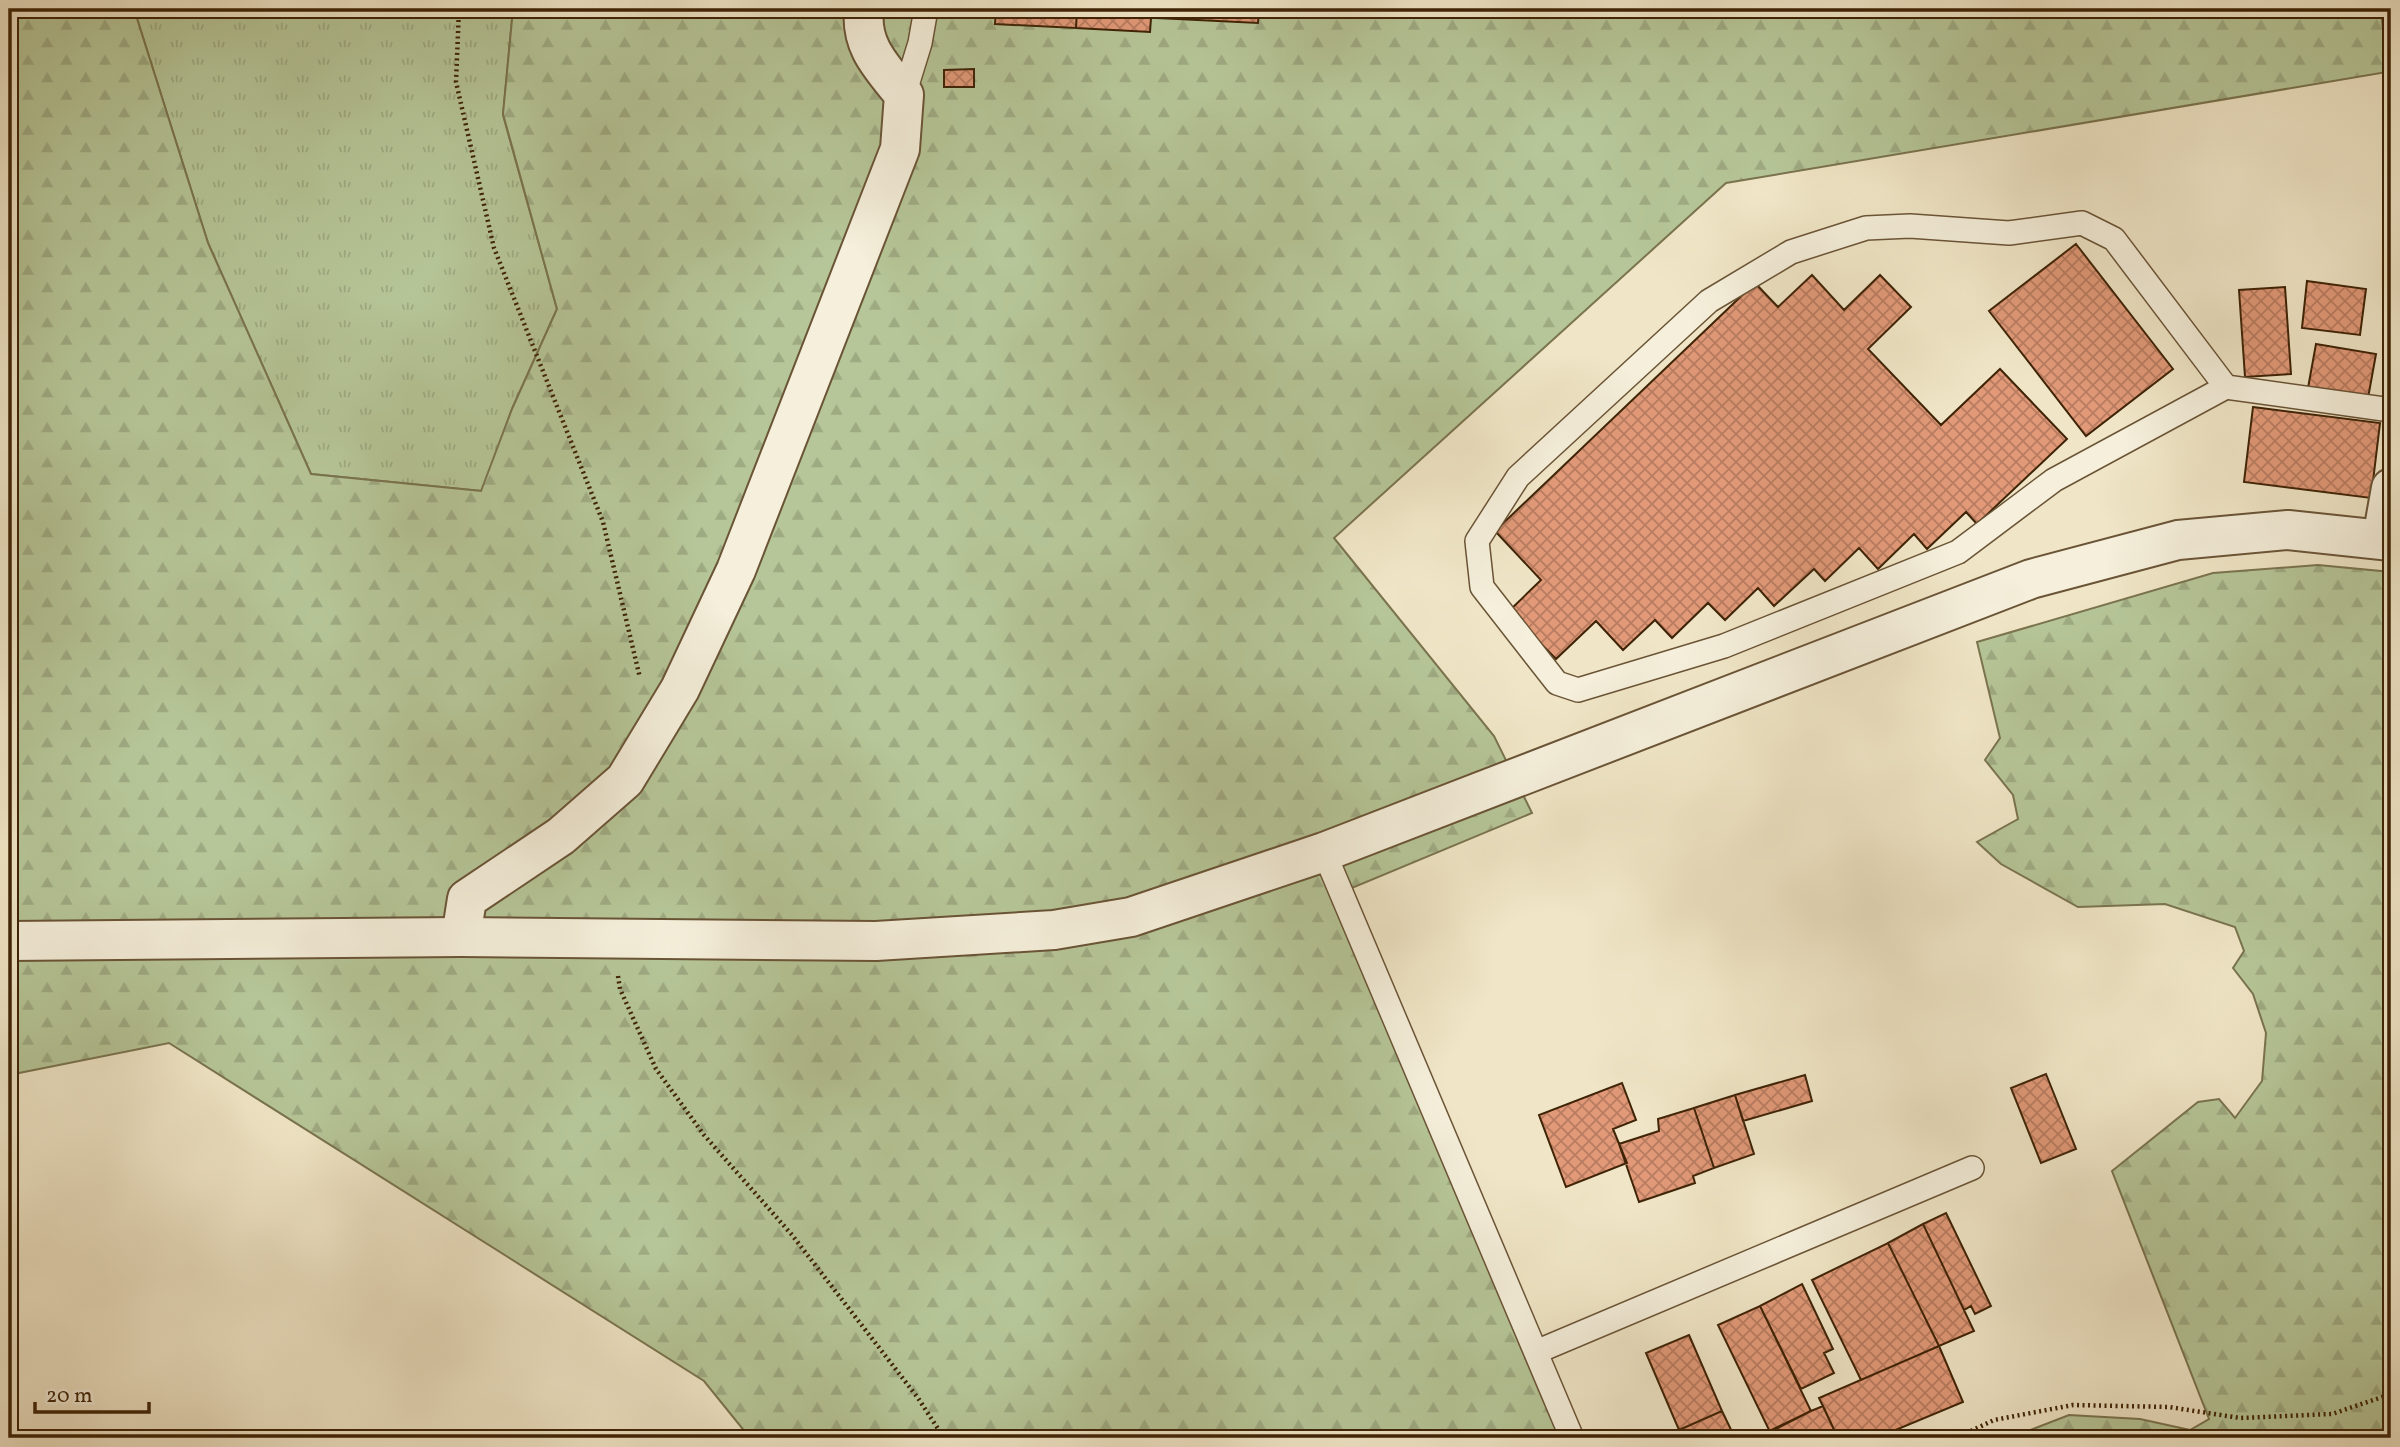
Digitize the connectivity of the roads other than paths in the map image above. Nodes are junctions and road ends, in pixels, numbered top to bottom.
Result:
1 (863, 9) edge
2 (926, 9) edge
3 (904, 95) junction
4 (2226, 387) junction
5 (2391, 410) edge
6 (2391, 488) edge
7 (2387, 540) edge
8 (1324, 852) junction
9 (461, 937) junction
10 (9, 941) edge
11 (1972, 1168) dead end
12 (1536, 1352) junction
13 (1572, 1438) edge

1 - 3 street
2 - 3 lane
3 - 9 street
4 - 4 lane
4 - 5 lane
6 - 7 street
7 - 8 street
8 - 9 street
8 - 12 lane
9 - 10 street
11 - 12 lane
12 - 13 lane

